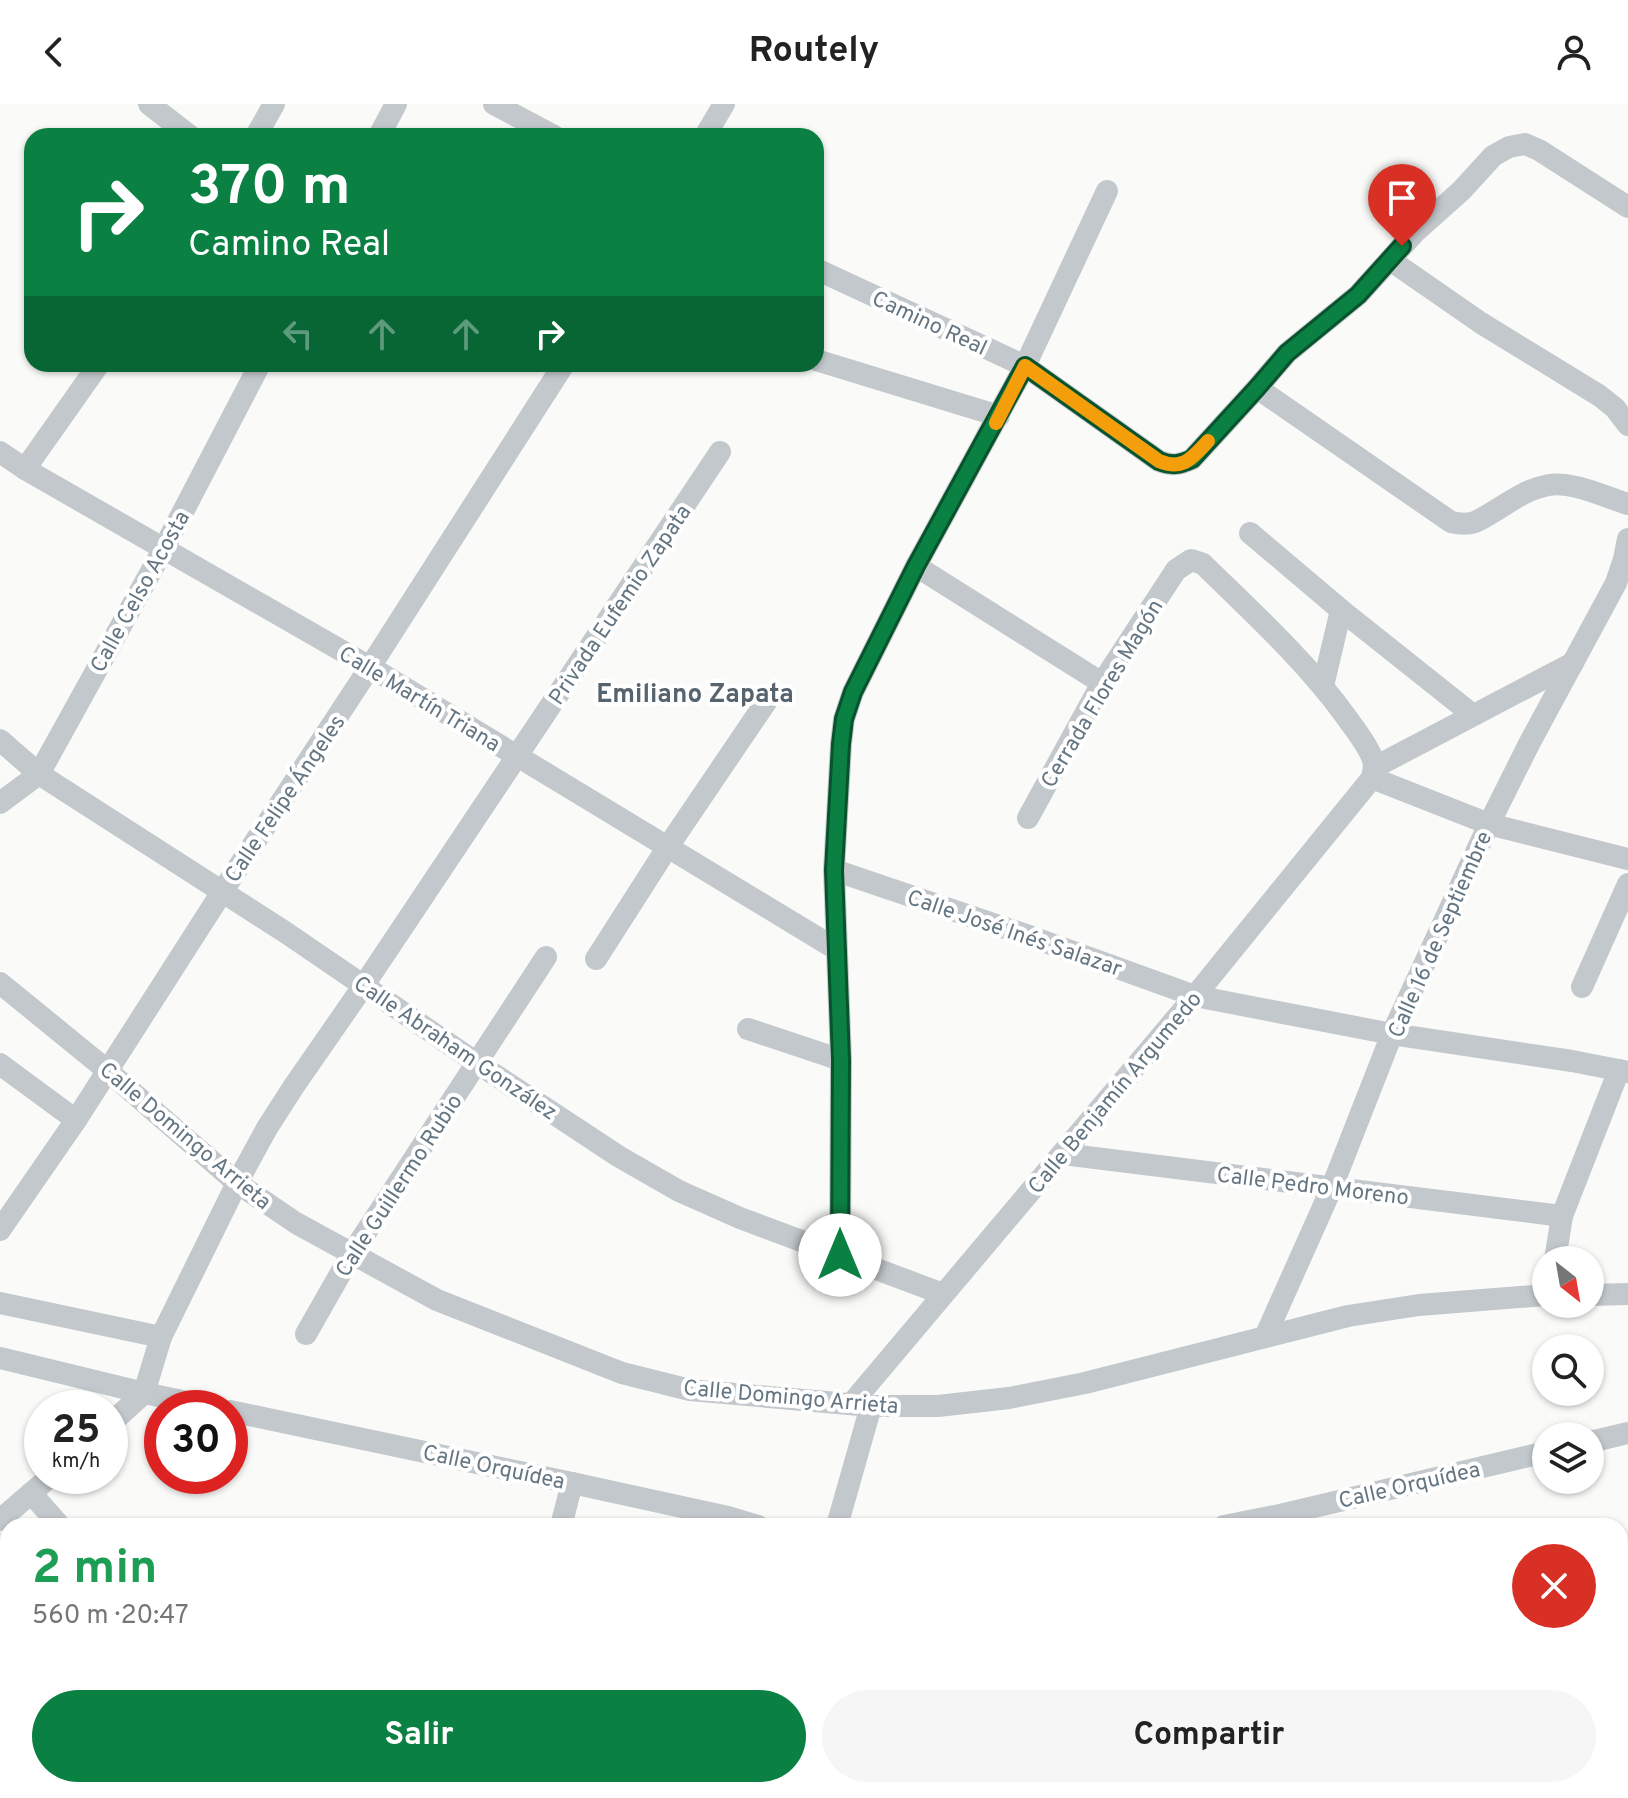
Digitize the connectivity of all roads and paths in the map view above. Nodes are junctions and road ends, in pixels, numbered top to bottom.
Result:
1 (149, 104) edge
2 (274, 104) edge
3 (396, 104) edge
4 (724, 104) edge
5 (506, 107) edge
6 (180, 128) edge
7 (260, 128) edge
8 (383, 128) edge
9 (541, 128) edge
10 (710, 128) edge
11 (1107, 191) dead end
12 (1628, 207) edge
13 (1390, 260) junction
14 (824, 273) edge
15 (824, 362) edge
16 (1025, 366) junction
17 (93, 372) edge
18 (256, 372) edge
19 (559, 372) edge
20 (1257, 388) junction
21 (999, 416) junction
22 (1628, 425) edge
23 (0, 452) edge
24 (720, 452) dead end
25 (25, 469) junction
26 (1628, 504) edge
27 (1250, 533) dead end
28 (1628, 539) edge
29 (164, 548) junction
30 (916, 566) junction
31 (1341, 610) junction
32 (1573, 663) junction
33 (370, 667) junction
34 (1102, 683) junction
35 (1323, 686) junction
36 (768, 699) dead end
37 (1473, 715) junction
38 (0, 740) edge
39 (517, 756) junction
40 (1373, 773) junction
41 (39, 774) junction
42 (0, 803) edge
43 (1028, 818) dead end
44 (1489, 824) junction
45 (667, 848) junction
46 (1628, 859) edge
47 (834, 870) junction
48 (1628, 884) edge
49 (222, 892) junction
50 (836, 949) junction
51 (546, 957) dead end
52 (596, 959) dead end
53 (0, 983) edge
54 (364, 985) junction
55 (1582, 987) dead end
56 (1195, 996) junction
57 (748, 1029) dead end
58 (1392, 1034) junction
59 (841, 1060) junction
60 (477, 1063) junction
61 (0, 1065) edge
62 (108, 1071) junction
63 (1623, 1071) edge
64 (76, 1120) junction
65 (1063, 1154) junction
66 (237, 1183) junction
67 (1332, 1187) junction
68 (1562, 1216) junction
69 (0, 1230) edge
70 (1557, 1246) edge
71 (351, 1255) junction
72 (840, 1255) junction
73 (943, 1294) junction
74 (1628, 1294) edge
75 (1604, 1295) edge
76 (1532, 1296) edge
77 (0, 1303) edge
78 (306, 1334) dead end
79 (1265, 1337) junction
80 (158, 1344) junction
81 (0, 1358) edge
82 (146, 1389) junction
83 (150, 1390) edge
84 (862, 1404) junction
85 (128, 1406) edge
86 (248, 1415) edge
87 (1628, 1433) edge
88 (1604, 1439) edge
89 (1532, 1455) edge
90 (572, 1483) junction
91 (30, 1494) edge
92 (32, 1494) edge
93 (840, 1517) edge
94 (2, 1518) edge
95 (53, 1518) edge
96 (563, 1518) edge
97 (731, 1518) edge
98 (1259, 1518) edge

1 - 6 street
2 - 7 street
3 - 8 street
4 - 10 street
5 - 9 street
11 - 16 street
12 - 13 street
13 - 20 street
13 - 22 street
14 - 16 street, Camino Real
15 - 21 street
16 - 20 street, Camino Real
16 - 21 street
17 - 25 street
18 - 29 street, Calle Celso Acosta
19 - 33 street, Calle Felipe Ángeles
20 - 26 street
21 - 30 street
23 - 25 street, Calle Martín Triana
24 - 39 street, Privada Eufemio Zapata
25 - 29 street, Calle Martín Triana
27 - 31 street
28 - 32 street, Calle 16 de Septiembre
29 - 33 street, Calle Martín Triana
29 - 41 street, Calle Celso Acosta
30 - 34 street
30 - 47 street
31 - 35 street
31 - 37 street
32 - 37 street
32 - 44 street, Calle 16 de Septiembre
33 - 39 street, Calle Martín Triana
33 - 49 street, Calle Felipe Ángeles
34 - 35 street, Cerrada Flores Magón
34 - 43 street, Cerrada Flores Magón
35 - 40 street
36 - 45 street
37 - 40 street
38 - 41 street, Calle Abraham González
39 - 45 street, Calle Martín Triana
39 - 54 street, Privada Eufemio Zapata
40 - 44 street
40 - 56 street, Calle Benjamín Argumedo
41 - 42 street, Calle Celso Acosta
41 - 49 street, Calle Abraham González
44 - 46 street
44 - 58 street, Calle 16 de Septiembre
45 - 50 street, Calle Martín Triana
45 - 52 street
47 - 50 street
47 - 56 street, Calle José Inés Salazar
48 - 55 street
49 - 54 street, Calle Abraham González
49 - 62 street, Calle Felipe Ángeles
50 - 59 street
51 - 60 street, Calle Guillermo Rubio
53 - 62 street, Calle Domingo Arrieta
54 - 60 street, Calle Abraham González
54 - 66 street, Privada Eufemio Zapata
56 - 58 street, Calle José Inés Salazar
56 - 65 street, Calle Benjamín Argumedo
57 - 59 street
58 - 63 street, Calle José Inés Salazar
58 - 67 street, Calle 16 de Septiembre
59 - 72 street
60 - 71 street, Calle Guillermo Rubio
60 - 72 street, Calle Abraham González
61 - 64 street
62 - 64 street, Calle Felipe Ángeles
62 - 66 street, Calle Domingo Arrieta
63 - 68 street
64 - 69 street, Calle Felipe Ángeles
65 - 67 street, Calle Pedro Moreno
65 - 73 street, Calle Benjamín Argumedo
66 - 71 street, Calle Domingo Arrieta
66 - 80 street, Privada Eufemio Zapata
67 - 68 street, Calle Pedro Moreno
67 - 79 street, Calle 16 de Septiembre
68 - 70 street
71 - 78 street, Calle Guillermo Rubio
71 - 84 street, Calle Domingo Arrieta
72 - 73 street, Calle Abraham González
73 - 84 street, Calle Benjamín Argumedo
74 - 75 street
76 - 79 street, Calle Domingo Arrieta
77 - 80 street
79 - 84 street, Calle Domingo Arrieta
80 - 82 street, Privada Eufemio Zapata
81 - 82 street
82 - 83 street
82 - 85 street
84 - 93 street
86 - 90 street, Calle Orquídea
87 - 88 street
89 - 98 street, Calle Orquídea
90 - 96 street
90 - 97 street, Calle Orquídea
91 - 94 street
92 - 95 street

